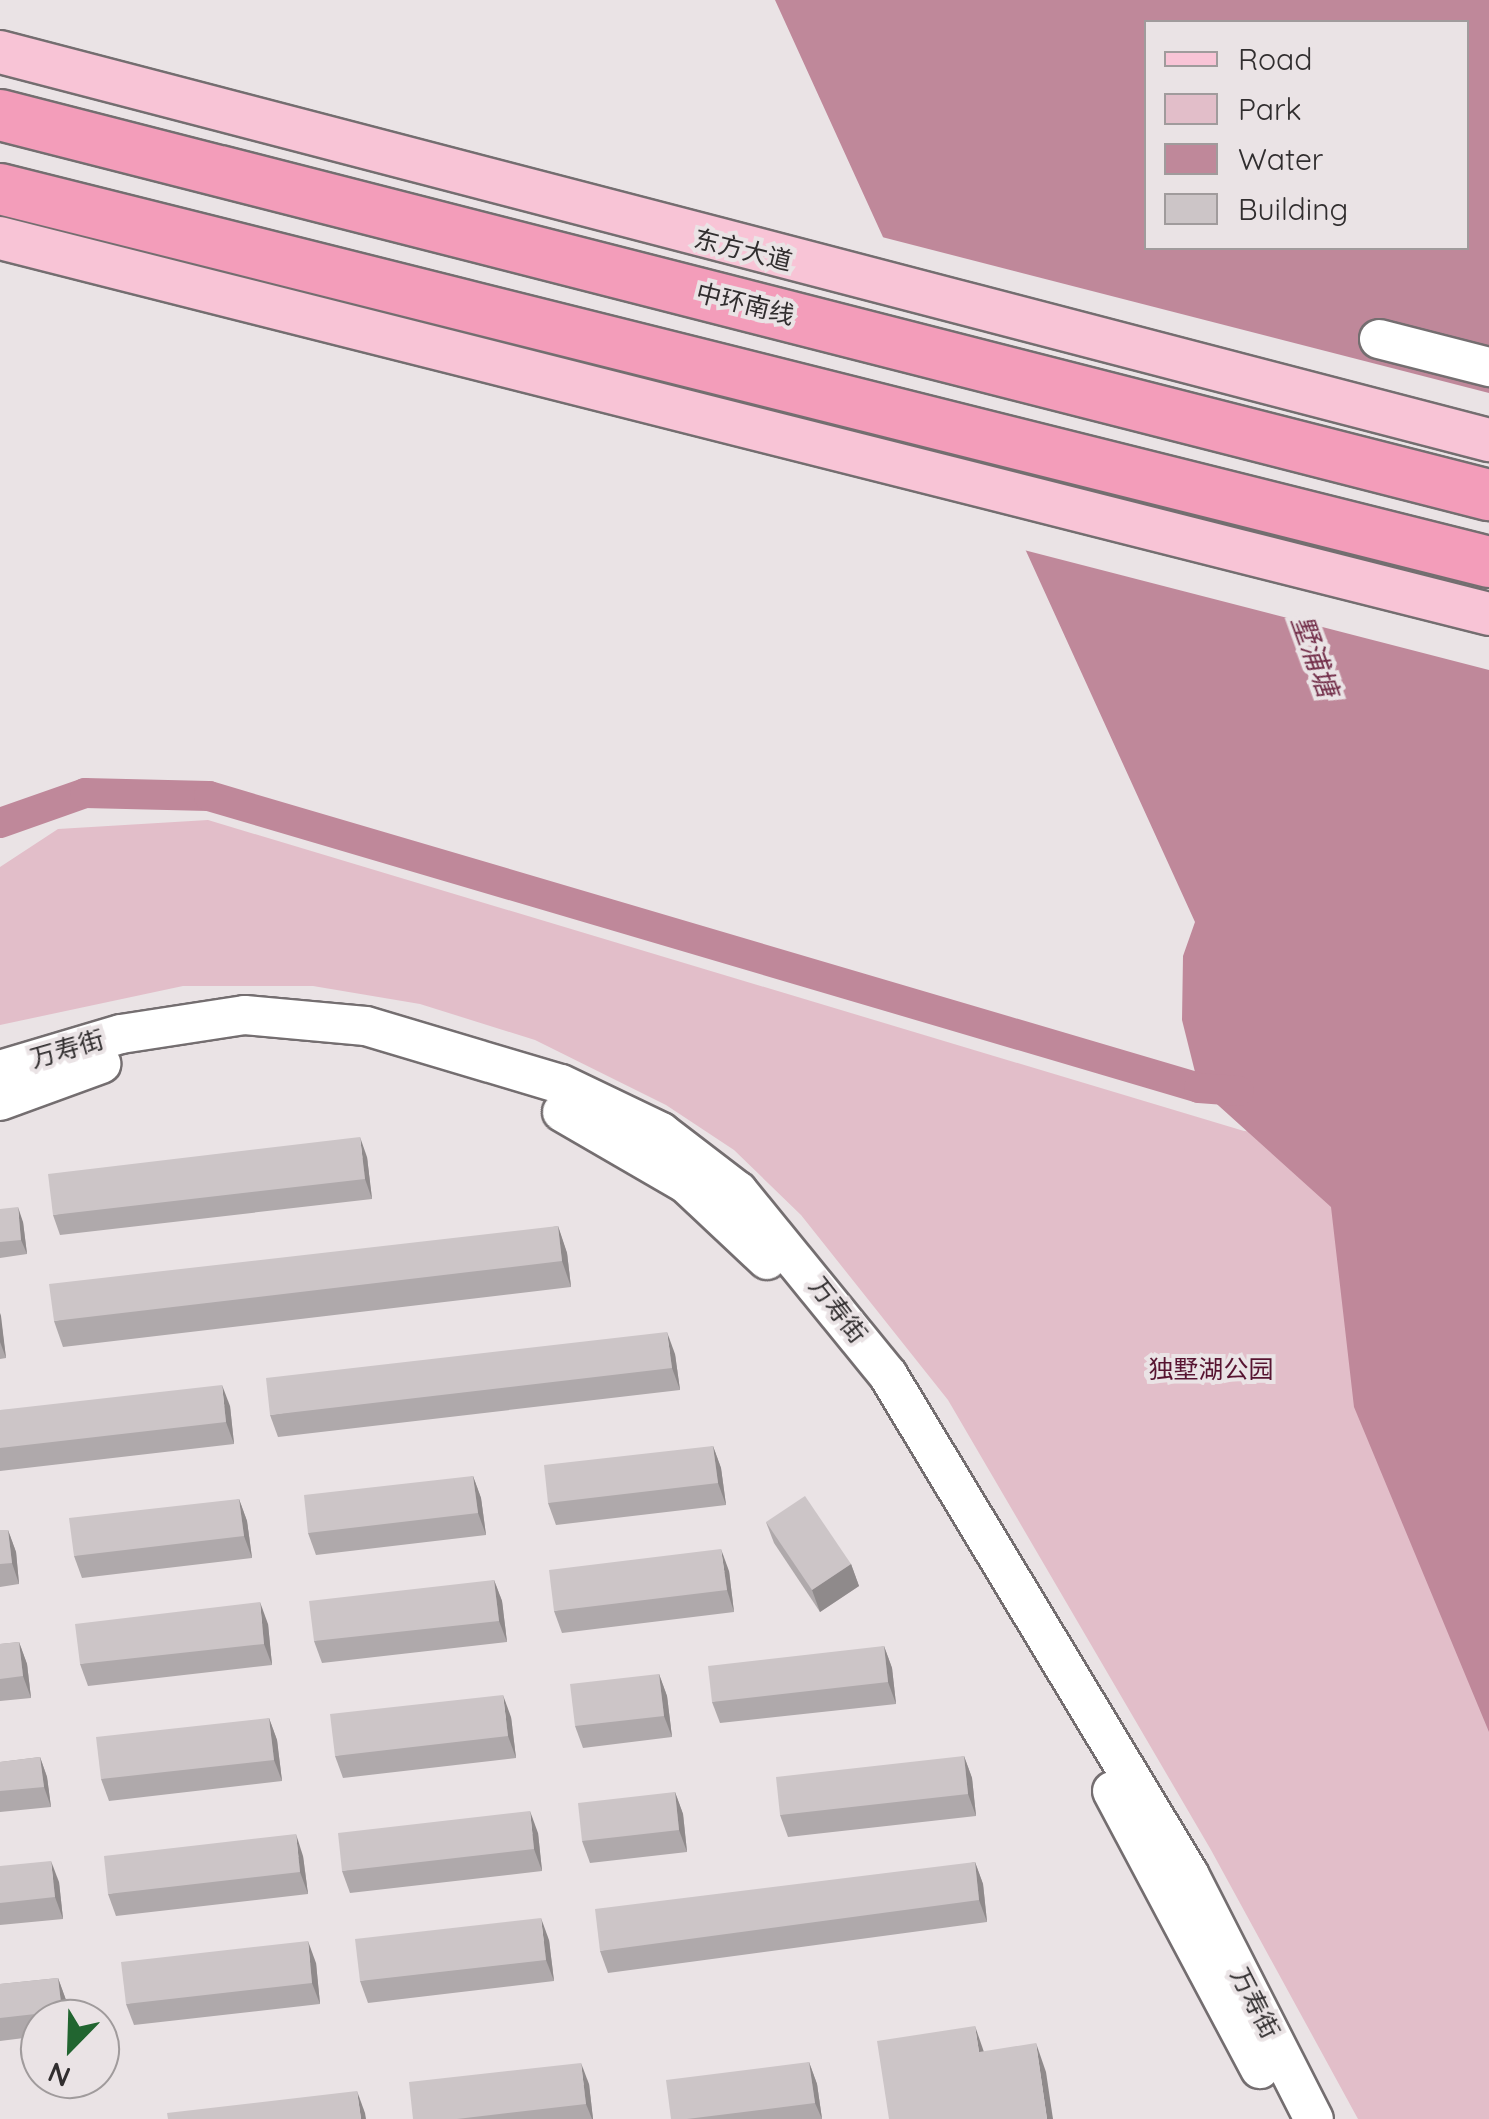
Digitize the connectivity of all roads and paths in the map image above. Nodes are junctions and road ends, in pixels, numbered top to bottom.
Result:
1 (0, 52) edge
2 (0, 115) edge
3 (0, 189) edge
4 (0, 238) edge
5 (1378, 339) dead end
6 (1489, 367) edge
7 (1489, 440) edge
8 (1489, 495) edge
9 (1489, 562) edge
10 (1489, 614) edge
11 (0, 1070) edge
12 (0, 1101) edge
13 (1285, 2119) edge
14 (1314, 2119) edge

1 - 7 main road, 东方大道
2 - 8 highway, 中环南线
3 - 9 highway
4 - 10 main road
5 - 6 street
11 - 14 street, 万寿街
12 - 13 street, 万寿街

